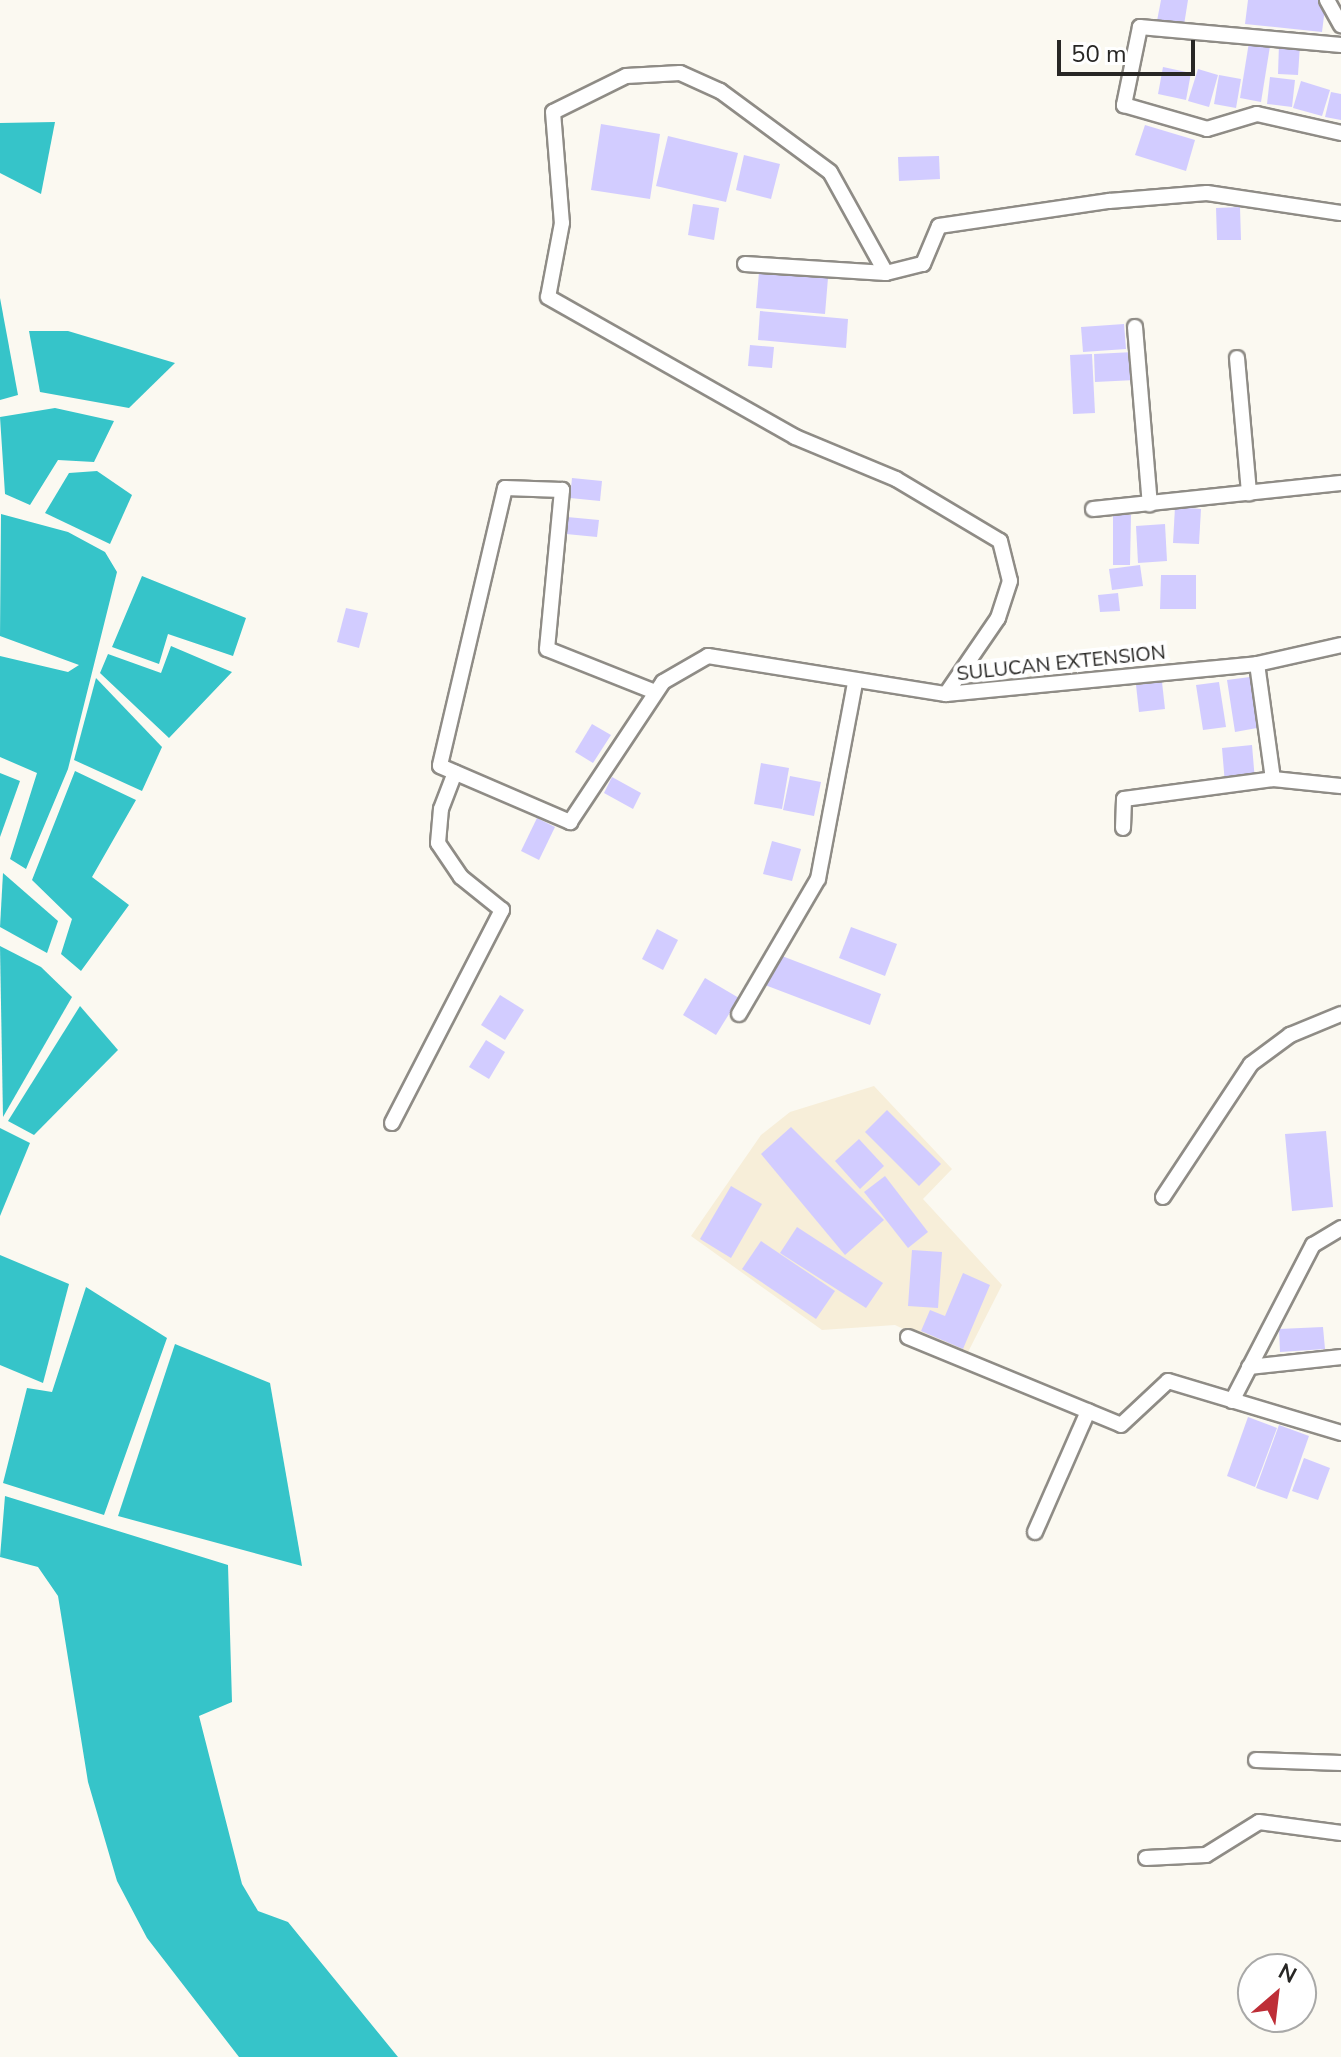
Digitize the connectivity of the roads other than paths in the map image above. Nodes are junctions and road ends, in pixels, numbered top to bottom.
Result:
1 (1327, 0) edge
2 (1341, 25) edge
3 (1341, 45) edge
4 (1341, 133) edge
5 (1341, 213) edge
6 (745, 264) dead end
7 (886, 273) junction
8 (1135, 327) dead end
9 (1237, 358) dead end
10 (1341, 483) edge
11 (1249, 493) junction
12 (1150, 504) junction
13 (1093, 509) dead end
14 (1341, 645) edge
15 (1257, 664) junction
16 (855, 684) junction
17 (655, 692) junction
18 (946, 694) junction
19 (455, 773) junction
20 (1273, 779) junction
21 (1341, 786) edge
22 (1123, 828) dead end
23 (739, 1014) dead end
24 (1341, 1014) edge
25 (392, 1123) dead end
26 (1163, 1197) dead end
27 (1341, 1228) edge
28 (908, 1337) dead end
29 (1341, 1357) edge
30 (1249, 1367) junction
31 (1232, 1401) junction
32 (1088, 1411) junction
33 (1341, 1433) edge
34 (1035, 1532) dead end
35 (1256, 1760) dead end
36 (1341, 1763) edge
37 (1341, 1833) edge
38 (1146, 1858) dead end

1 - 2 street
3 - 4 street
5 - 7 street
6 - 7 street
7 - 18 street
8 - 12 street
9 - 11 street
10 - 11 street
11 - 12 street
12 - 13 street
14 - 15 street, SULUCAN EXTENSION
15 - 18 street, SULUCAN EXTENSION
15 - 20 street
16 - 17 street, SULUCAN EXTENSION
16 - 18 street, SULUCAN EXTENSION
16 - 23 street
17 - 19 street, SULUCAN EXTENSION
17 - 19 street
19 - 25 street
20 - 21 street
20 - 22 street
24 - 26 street
27 - 30 street
28 - 32 street
29 - 30 street
30 - 31 street
31 - 32 street
31 - 33 street
32 - 34 street
35 - 36 street
37 - 38 street

